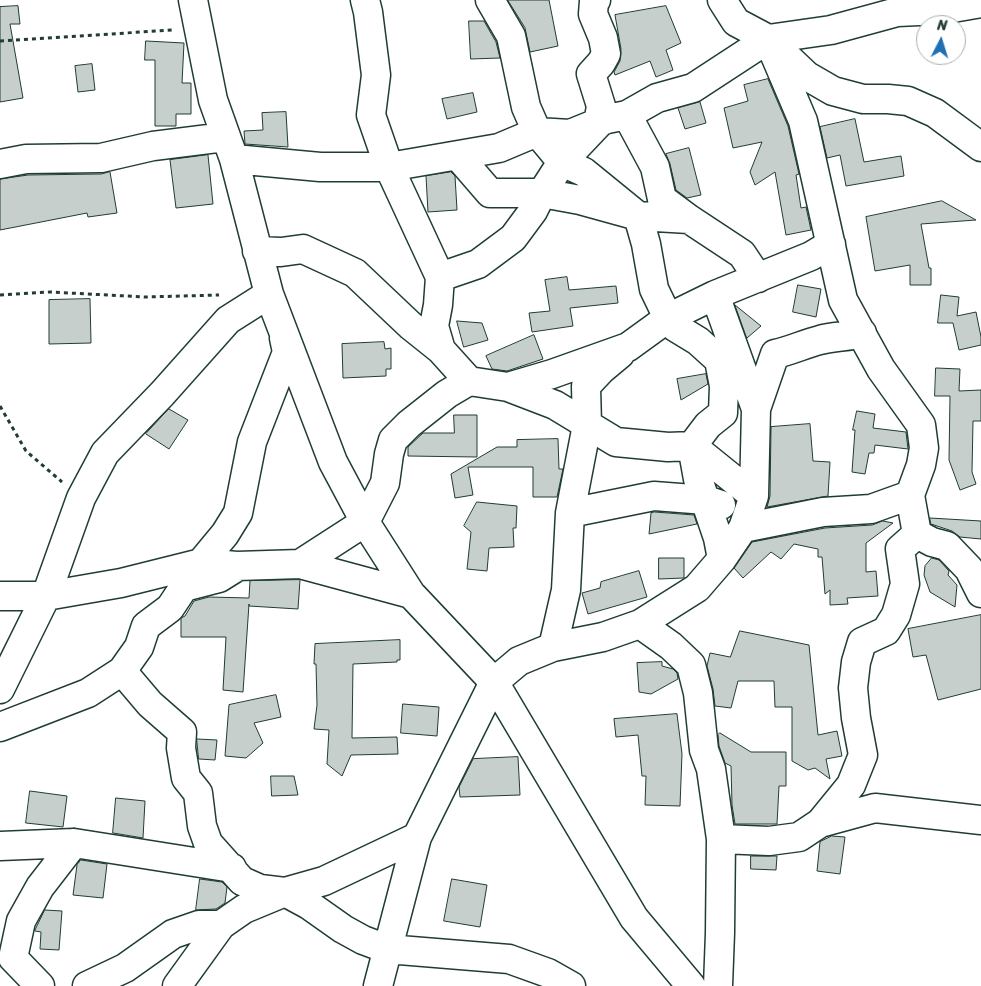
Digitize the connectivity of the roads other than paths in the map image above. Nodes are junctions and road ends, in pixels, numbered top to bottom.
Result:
1 (193, 0) edge
2 (490, 0) edge
3 (596, 0) edge
4 (722, 0) edge
5 (862, 0) edge
6 (368, 4) edge
7 (981, 4) edge
8 (830, 30) junction
9 (768, 39) junction
10 (627, 114) junction
11 (598, 124) junction
12 (537, 132) junction
13 (981, 147) edge
14 (230, 148) junction
15 (458, 156) junction
16 (562, 162) junction
17 (0, 164) edge
18 (389, 167) junction
19 (542, 193) junction
20 (638, 216) junction
21 (689, 219) junction
22 (831, 244) junction
23 (257, 251) junction
24 (440, 277) junction
25 (758, 278) junction
26 (269, 294) junction
27 (715, 294) junction
28 (668, 318) junction
29 (284, 333) junction
30 (862, 333) junction
31 (628, 347) junction
32 (442, 350) junction
33 (469, 381) junction
34 (508, 387) junction
35 (756, 409) junction
36 (587, 425) junction
37 (692, 446) junction
38 (910, 495) junction
39 (706, 500) junction
40 (570, 513) junction
41 (748, 513) junction
42 (365, 522) junction
43 (917, 534) junction
44 (722, 560) junction
45 (201, 563) junction
46 (300, 564) junction
47 (238, 566) junction
48 (975, 569) edge
49 (981, 593) edge
50 (411, 594) junction
51 (0, 596) edge
52 (46, 596) junction
53 (640, 624) junction
54 (553, 647) junction
55 (122, 671) junction
56 (494, 682) junction
57 (0, 689) edge
58 (0, 727) edge
59 (981, 820) edge
60 (820, 823) junction
61 (417, 837) junction
62 (720, 839) junction
63 (74, 843) junction
64 (0, 846) edge
65 (232, 868) junction
66 (285, 892) junction
67 (221, 925) junction
68 (387, 949) junction
69 (6, 951) edge
70 (40, 986) edge
71 (88, 986) edge
72 (177, 986) edge
73 (378, 986) edge
74 (571, 986) edge
75 (691, 986) edge
76 (718, 986) edge

1 - 14 street
2 - 12 street
3 - 11 street
4 - 9 street
5 - 8 street
6 - 18 street
7 - 8 street
8 - 9 street
9 - 10 street
9 - 13 street
9 - 22 street
10 - 11 street
10 - 21 street
11 - 12 street
11 - 16 street
12 - 15 street
12 - 16 street
14 - 17 street
14 - 18 street
14 - 23 street
15 - 18 street
15 - 19 street
16 - 19 street
16 - 20 street
18 - 24 street
19 - 20 street
19 - 24 street
20 - 21 street
20 - 28 street
21 - 25 street
22 - 25 street
22 - 30 street
23 - 26 street
23 - 32 street
24 - 32 street
25 - 27 street
26 - 29 street
26 - 52 street
27 - 28 street
27 - 35 street
28 - 31 street
28 - 37 street
29 - 42 street
29 - 45 street
30 - 35 street
30 - 38 street
31 - 34 street
31 - 36 street
32 - 33 street
33 - 34 street
33 - 42 street
34 - 36 street
35 - 41 street
36 - 37 street
36 - 40 street
37 - 39 street
37 - 41 street
38 - 41 street
38 - 43 street
39 - 40 street
39 - 41 street
39 - 44 street
40 - 54 street
41 - 44 street
42 - 46 street
42 - 50 street
43 - 48 street
43 - 60 street
44 - 53 street
45 - 47 street
45 - 52 street
46 - 47 street
46 - 50 street
47 - 55 street
48 - 49 street
50 - 56 street
51 - 52 street
52 - 57 street
53 - 54 street
53 - 62 street
54 - 56 street
55 - 58 street
55 - 65 street
56 - 61 street
56 - 75 street
59 - 60 street
60 - 62 street
61 - 66 street
61 - 68 street
62 - 76 street
63 - 64 street
63 - 65 street
63 - 69 street
65 - 66 street
66 - 67 street
66 - 68 street
67 - 71 street
67 - 72 street
68 - 73 street
68 - 74 street
69 - 70 street

